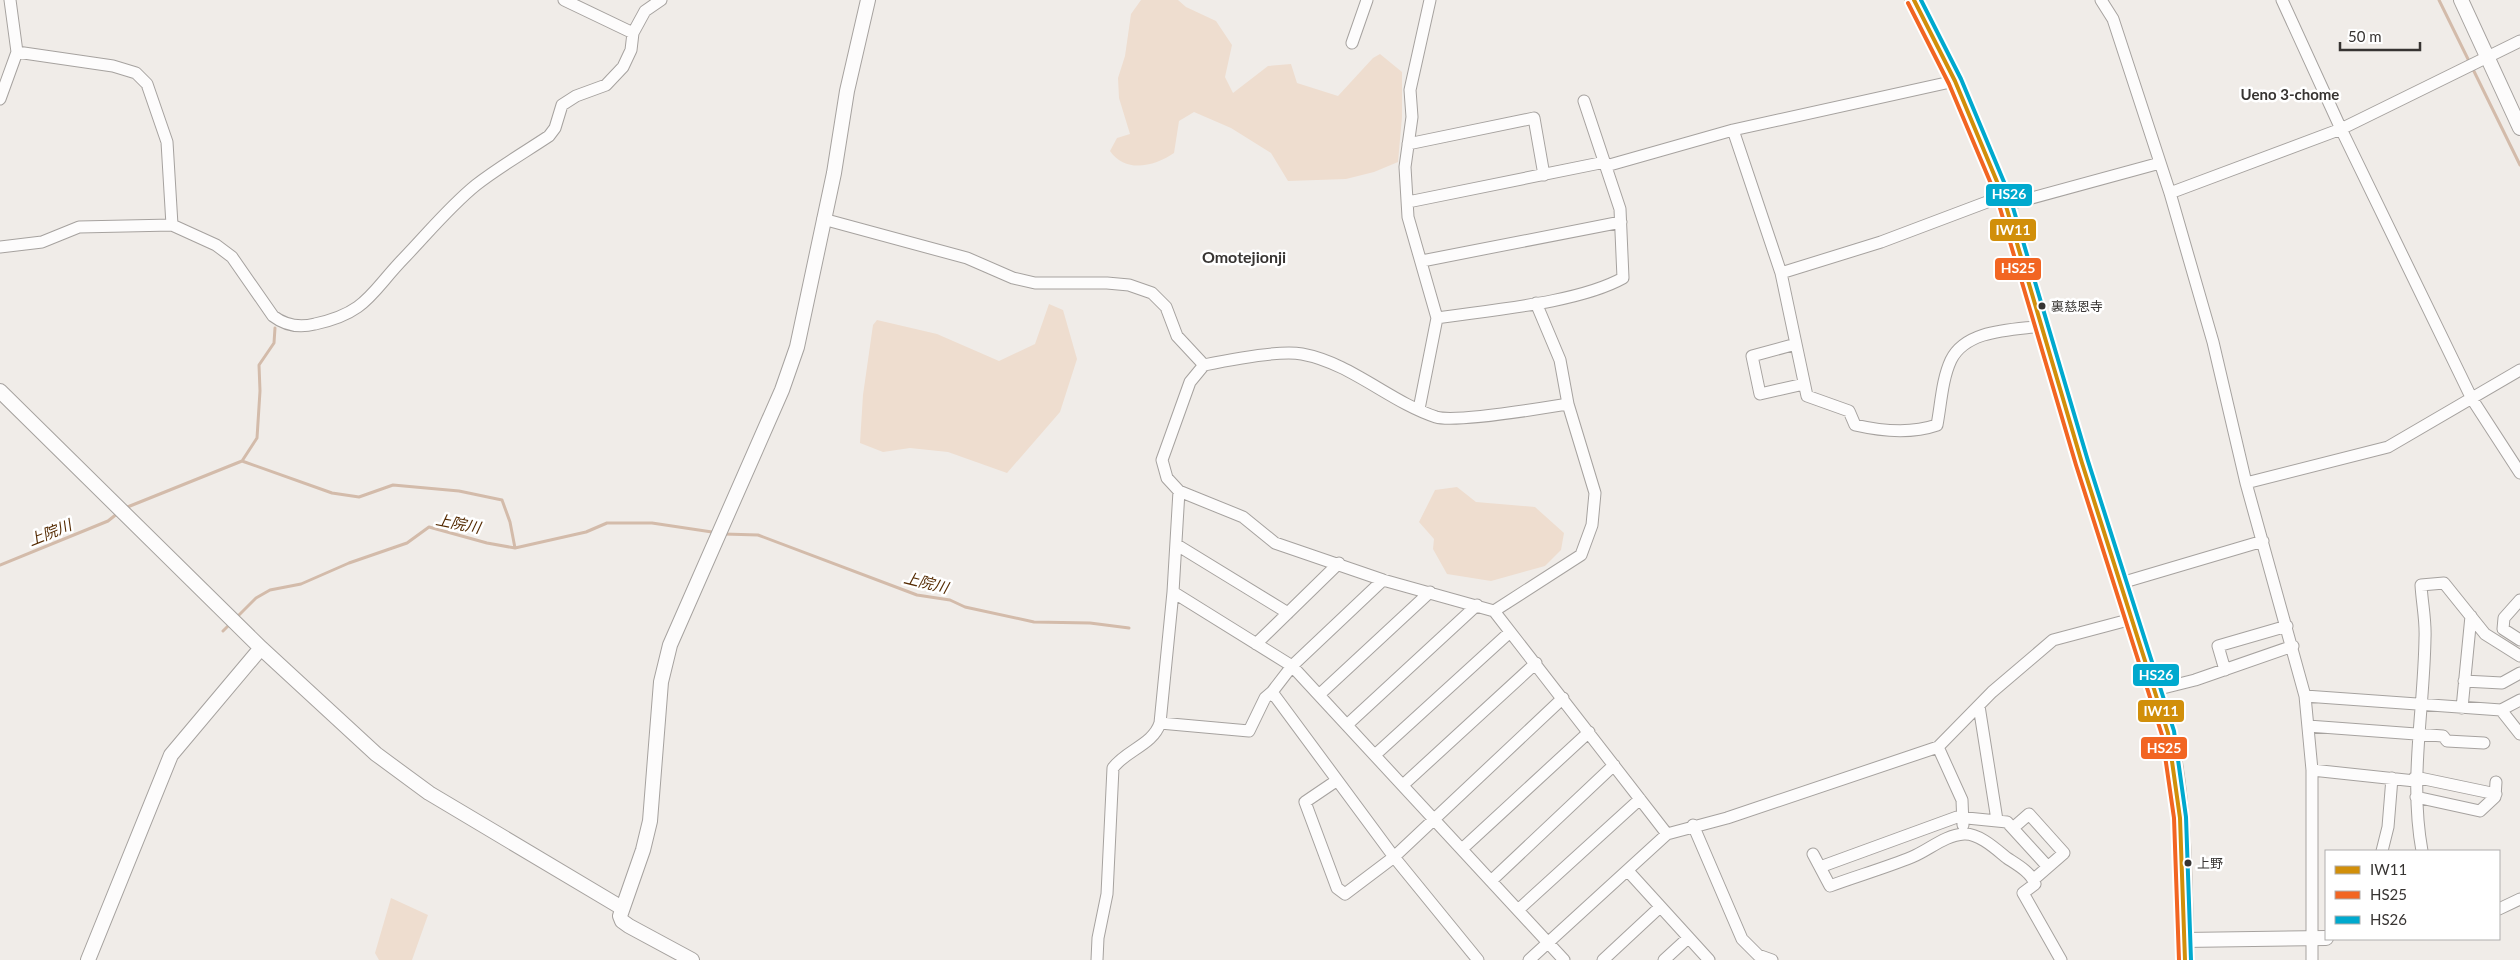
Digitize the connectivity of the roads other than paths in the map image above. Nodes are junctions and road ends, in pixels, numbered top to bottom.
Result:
1 (10, 0) edge
2 (564, 0) edge
3 (662, 0) edge
4 (868, 0) edge
5 (1367, 0) edge
6 (1430, 0) edge
7 (1914, 0) edge
8 (2101, 0) edge
9 (2282, 0) edge
10 (2461, 0) edge
11 (633, 33) junction
12 (2520, 40) edge
13 (1352, 43) dead end
14 (17, 52) junction
15 (2488, 57) junction
16 (1955, 81) junction
17 (0, 99) edge
18 (1584, 101) dead end
19 (2520, 128) edge
20 (2341, 129) junction
21 (1733, 130) junction
22 (1408, 144) junction
23 (1605, 164) junction
24 (2160, 164) junction
25 (1544, 175) junction
26 (2170, 193) junction
27 (2004, 200) junction
28 (1408, 202) junction
29 (823, 219) junction
30 (1621, 222) junction
31 (172, 225) junction
32 (0, 246) edge
33 (1422, 261) junction
34 (1781, 273) junction
35 (1536, 303) junction
36 (1437, 318) junction
37 (2042, 326) junction
38 (1796, 344) junction
39 (1204, 365) junction
40 (2520, 370) edge
41 (1804, 384) junction
42 (0, 391) edge
43 (2472, 399) junction
44 (1568, 404) junction
45 (1419, 409) junction
46 (2520, 473) edge
47 (2246, 483) junction
48 (1179, 491) junction
49 (2263, 541) junction
50 (1176, 545) junction
51 (1339, 563) junction
52 (1383, 580) junction
53 (2120, 583) junction
54 (1173, 592) junction
55 (1430, 592) junction
56 (2520, 600) edge
57 (1477, 605) junction
58 (1494, 611) junction
59 (1288, 613) junction
60 (2471, 616) junction
61 (2132, 619) junction
62 (2287, 626) junction
63 (1510, 632) junction
64 (2520, 640) edge
65 (1256, 644) junction
66 (2293, 646) junction
67 (261, 648) junction
68 (2520, 656) edge
69 (1536, 663) junction
70 (1292, 666) junction
71 (2225, 670) junction
72 (2520, 673) edge
73 (2464, 681) junction
74 (2155, 690) junction
75 (1272, 692) junction
76 (1320, 694) junction
77 (2305, 696) junction
78 (1563, 698) junction
79 (2520, 700) edge
80 (2420, 705) junction
81 (1979, 706) junction
82 (2462, 708) junction
83 (2501, 710) junction
84 (1160, 723) junction
85 (1348, 724) junction
86 (2308, 726) junction
87 (1589, 732) junction
88 (2418, 734) junction
89 (2520, 734) edge
90 (2484, 743) dead end
91 (1938, 748) junction
92 (1375, 754) junction
93 (1614, 765) junction
94 (2312, 770) junction
95 (2392, 778) junction
96 (2415, 779) junction
97 (1336, 780) junction
98 (2496, 782) dead end
99 (1403, 785) junction
100 (2496, 794) junction
101 (2416, 797) junction
102 (1640, 799) junction
103 (1962, 817) junction
104 (1433, 818) junction
105 (1997, 820) junction
106 (1693, 825) junction
107 (2013, 828) junction
108 (1667, 834) junction
109 (1964, 834) junction
110 (1462, 849) junction
111 (2382, 850) edge
112 (2422, 850) edge
113 (1813, 854) dead end
114 (1394, 857) junction
115 (1820, 867) junction
116 (2048, 867) junction
117 (1628, 871) junction
118 (2033, 880) junction
119 (1491, 881) junction
120 (2520, 899) edge
121 (1660, 907) junction
122 (622, 908) junction
123 (2500, 909) edge
124 (1518, 910) junction
125 (1688, 938) junction
126 (2311, 938) junction
127 (2325, 938) edge
128 (2184, 940) junction
129 (1548, 943) junction
130 (88, 960) edge
131 (692, 960) edge
132 (1097, 960) edge
133 (1478, 960) edge
134 (1529, 960) edge
135 (1564, 960) edge
136 (1603, 960) edge
137 (1664, 960) edge
138 (1709, 960) edge
139 (1772, 960) edge
140 (2061, 960) edge
141 (2185, 960) edge
142 (2312, 960) edge

1 - 14 street
2 - 11 street
3 - 11 street
4 - 29 street
5 - 13 street
6 - 22 street
7 - 16 main road
8 - 24 street
9 - 20 street
10 - 15 street
11 - 31 street
12 - 15 street
14 - 17 street
14 - 31 street
15 - 19 street
15 - 20 street
16 - 21 street
16 - 27 main road
18 - 23 street
20 - 26 street
20 - 43 street
21 - 23 street
21 - 34 street
22 - 25 street
22 - 28 street
23 - 25 street
23 - 30 street
24 - 26 street
24 - 27 street
25 - 28 street
26 - 47 street
27 - 34 street
27 - 37 main road
28 - 33 street
29 - 39 street
29 - 122 street
30 - 33 street
30 - 35 street
31 - 32 street
33 - 36 street
34 - 38 street
35 - 36 street
35 - 44 street
36 - 45 street
37 - 41 street
37 - 53 main road
38 - 41 street
38 - 41 street
39 - 45 street
39 - 48 street
40 - 43 street
42 - 67 street
43 - 46 street
43 - 47 street
44 - 45 street
44 - 58 street
47 - 49 street
48 - 50 street
48 - 51 street
49 - 53 street
49 - 62 street
50 - 54 street
50 - 59 street
51 - 52 street
51 - 59 street
52 - 55 street
52 - 70 street
53 - 61 main road
54 - 65 street
54 - 84 street
55 - 57 street
55 - 76 street
56 - 64 street
57 - 58 street
57 - 85 street
58 - 63 street
59 - 65 street
60 - 68 street
60 - 73 street
60 - 80 street
61 - 74 main road
61 - 81 street
62 - 66 street
62 - 71 street
63 - 69 street
63 - 92 street
65 - 70 street
66 - 71 street
66 - 77 street
67 - 122 street
67 - 130 street
69 - 78 street
69 - 99 street
70 - 75 street
70 - 76 street
71 - 74 street
72 - 73 street
73 - 82 street
74 - 128 main road
75 - 84 street
75 - 97 street
76 - 85 street
77 - 80 street
77 - 86 street
78 - 87 street
78 - 104 street
79 - 83 street
80 - 82 street
80 - 88 street
81 - 91 street
81 - 105 street
82 - 83 street
83 - 89 street
84 - 132 street
85 - 92 street
86 - 88 street
86 - 94 street
87 - 93 street
87 - 110 street
88 - 90 street
88 - 96 street
91 - 103 street
91 - 106 street
92 - 99 street
93 - 102 street
93 - 119 street
94 - 95 street
94 - 126 street
95 - 96 street
95 - 111 street
96 - 100 street
96 - 101 street
97 - 114 street
97 - 114 street
98 - 100 street
99 - 104 street
100 - 101 street
101 - 112 street
102 - 108 street
102 - 124 street
103 - 105 street
103 - 109 street
103 - 115 street
104 - 110 street
104 - 114 street
105 - 107 street
106 - 108 street
106 - 139 street
107 - 116 street
107 - 116 street
108 - 117 street
109 - 115 street
109 - 118 street
110 - 119 street
113 - 115 street
114 - 133 street
116 - 118 street
117 - 121 street
117 - 129 street
118 - 140 street
119 - 124 street
120 - 123 street
121 - 125 street
121 - 136 street
122 - 131 street
124 - 129 street
125 - 137 street
125 - 138 street
126 - 127 street
126 - 128 street
126 - 142 street
128 - 141 main road
129 - 134 street
129 - 135 street

